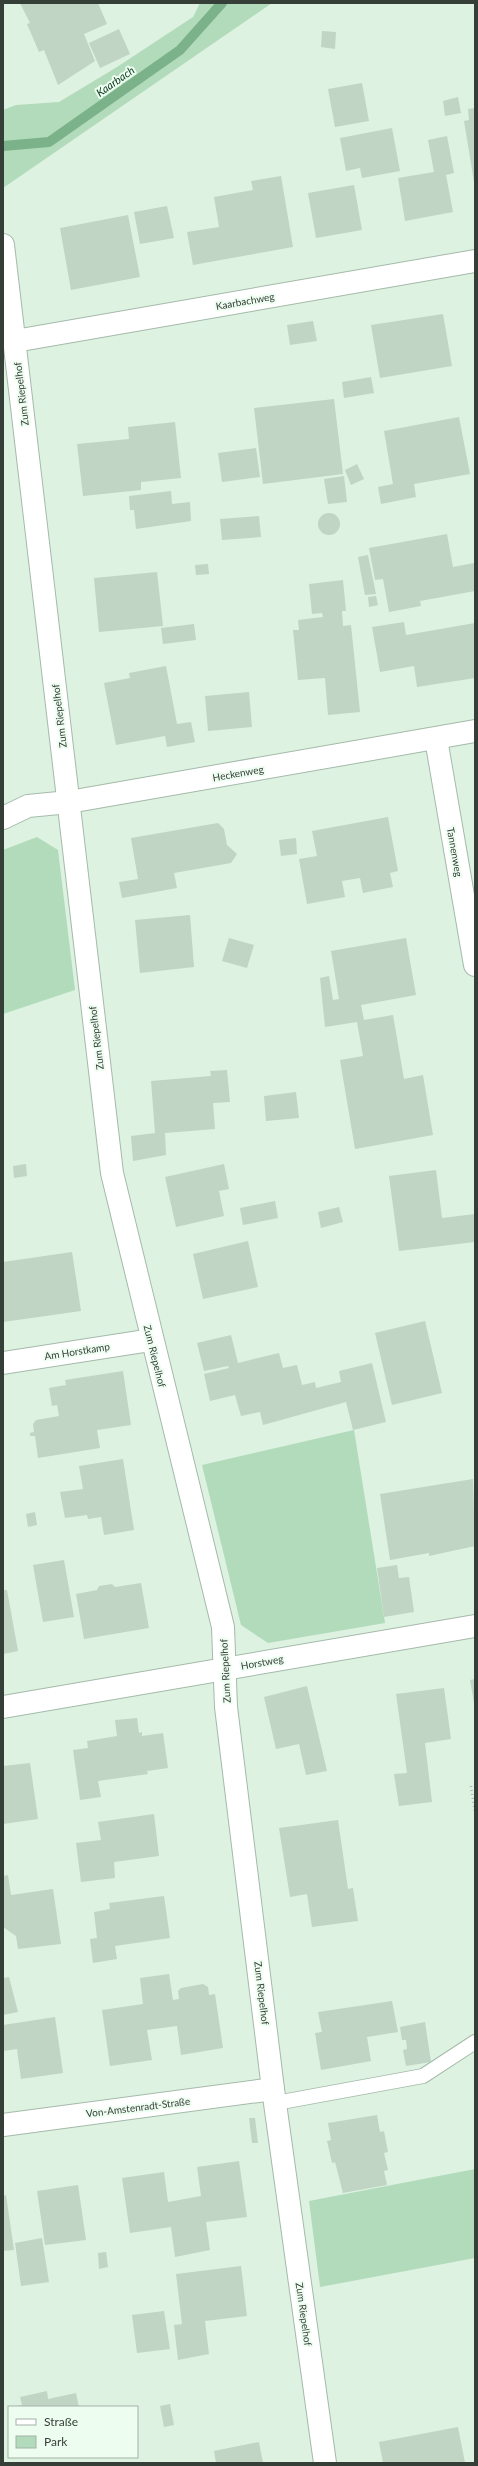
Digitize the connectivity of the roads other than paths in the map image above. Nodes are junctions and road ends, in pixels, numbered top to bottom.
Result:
1 (3, 245) edge
2 (475, 262) edge
3 (15, 341) junction
4 (475, 731) edge
5 (436, 739) junction
6 (69, 802) junction
7 (3, 818) edge
8 (475, 965) edge
9 (151, 1340) junction
10 (3, 1363) edge
11 (475, 1626) edge
12 (224, 1668) junction
13 (3, 1707) edge
14 (475, 2042) edge
15 (275, 2096) junction
16 (3, 2125) edge
17 (324, 2463) edge

1 - 3 street, Zum Riepelhof
2 - 3 street, Kaarbachweg
3 - 6 street, Zum Riepelhof
4 - 5 street, Heckenweg
5 - 6 street, Heckenweg
5 - 8 street, Tannenweg
6 - 7 street, Heckenweg
6 - 9 street, Zum Riepelhof
9 - 10 street, Am Horstkamp
9 - 12 street, Zum Riepelhof
11 - 12 street, Horstweg
12 - 13 street, Horstweg
12 - 15 street, Zum Riepelhof
14 - 15 lane
15 - 16 street, Von-Amstenradt-Straße
15 - 17 street, Zum Riepelhof

